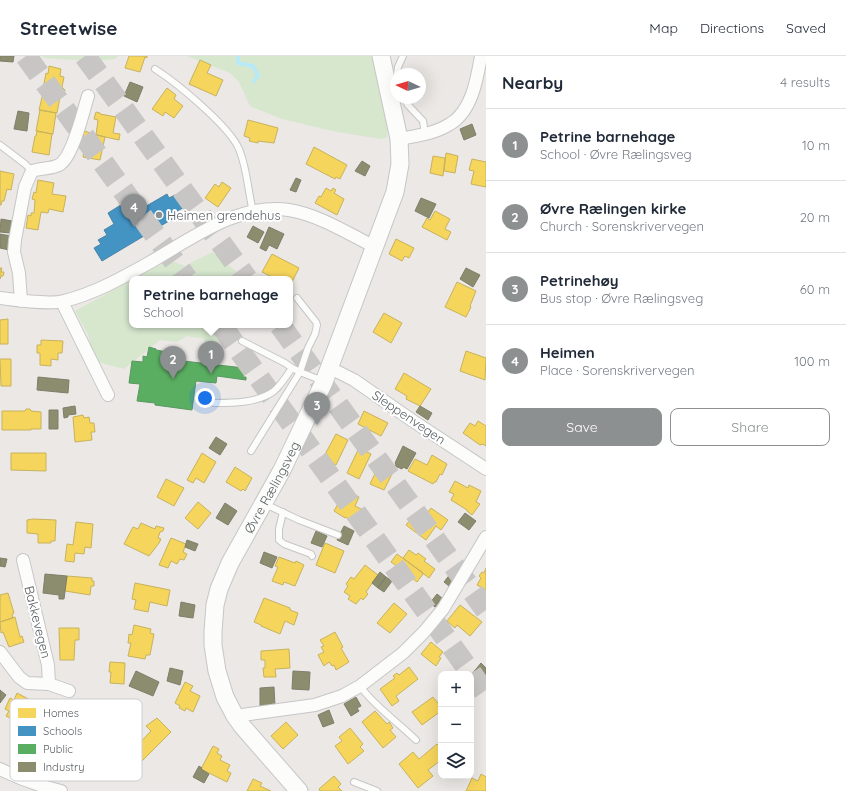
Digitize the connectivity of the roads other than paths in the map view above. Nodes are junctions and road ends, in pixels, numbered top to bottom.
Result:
1 (370, 56) edge
2 (381, 56) edge
3 (403, 56) edge
4 (481, 56) edge
5 (398, 68) edge
6 (155, 69) dead end
7 (390, 79) edge
8 (390, 88) edge
9 (88, 96) dead end
10 (397, 104) edge
11 (407, 104) edge
12 (425, 134) junction
13 (399, 138) junction
14 (0, 145) edge
15 (32, 171) junction
16 (252, 212) junction
17 (375, 247) junction
18 (0, 298) edge
19 (297, 298) dead end
20 (21, 301) junction
21 (62, 302) junction
22 (242, 341) dead end
23 (292, 368) junction
24 (300, 372) junction
25 (327, 375) junction
26 (108, 395) dead end
27 (214, 402) dead end
28 (251, 451) dead end
29 (486, 469) edge
30 (263, 503) junction
31 (283, 512) junction
32 (338, 535) dead end
33 (486, 537) edge
34 (312, 556) dead end
35 (23, 560) dead end
36 (0, 652) edge
37 (49, 684) junction
38 (360, 686) junction
39 (69, 691) dead end
40 (235, 716) junction
41 (416, 740) dead end
42 (0, 770) edge
43 (10, 775) edge
44 (26, 781) edge
45 (354, 782) dead end
46 (61, 791) edge
47 (299, 791) edge
48 (377, 791) edge

1 - 8 main road, Øvre Rælingsveg
2 - 7 main road, Øvre Rælingsveg
3 - 5 lane
4 - 12 street
6 - 16 lane
9 - 15 street
10 - 13 main road, Øvre Rælingsveg
11 - 12 lane
12 - 13 street
13 - 17 main road, Øvre Rælingsveg
14 - 15 lane
15 - 20 street
16 - 17 street
16 - 21 street
17 - 25 main road, Øvre Rælingsveg
18 - 20 street
19 - 24 lane
20 - 21 street
21 - 26 street
22 - 23 lane
23 - 24 lane
23 - 27 lane
24 - 25 lane
24 - 28 lane
25 - 29 street, Sleppenvegen
25 - 30 main road, Øvre Rælingsveg
30 - 31 lane
30 - 40 main road, Øvre Rælingsveg
31 - 32 lane
31 - 34 lane
33 - 38 street
35 - 37 street, Bakkevegen
36 - 37 street
37 - 39 street
38 - 40 street
38 - 41 lane
40 - 47 main road, Øvre Rælingsveg
42 - 43 street
44 - 46 street
45 - 48 lane

